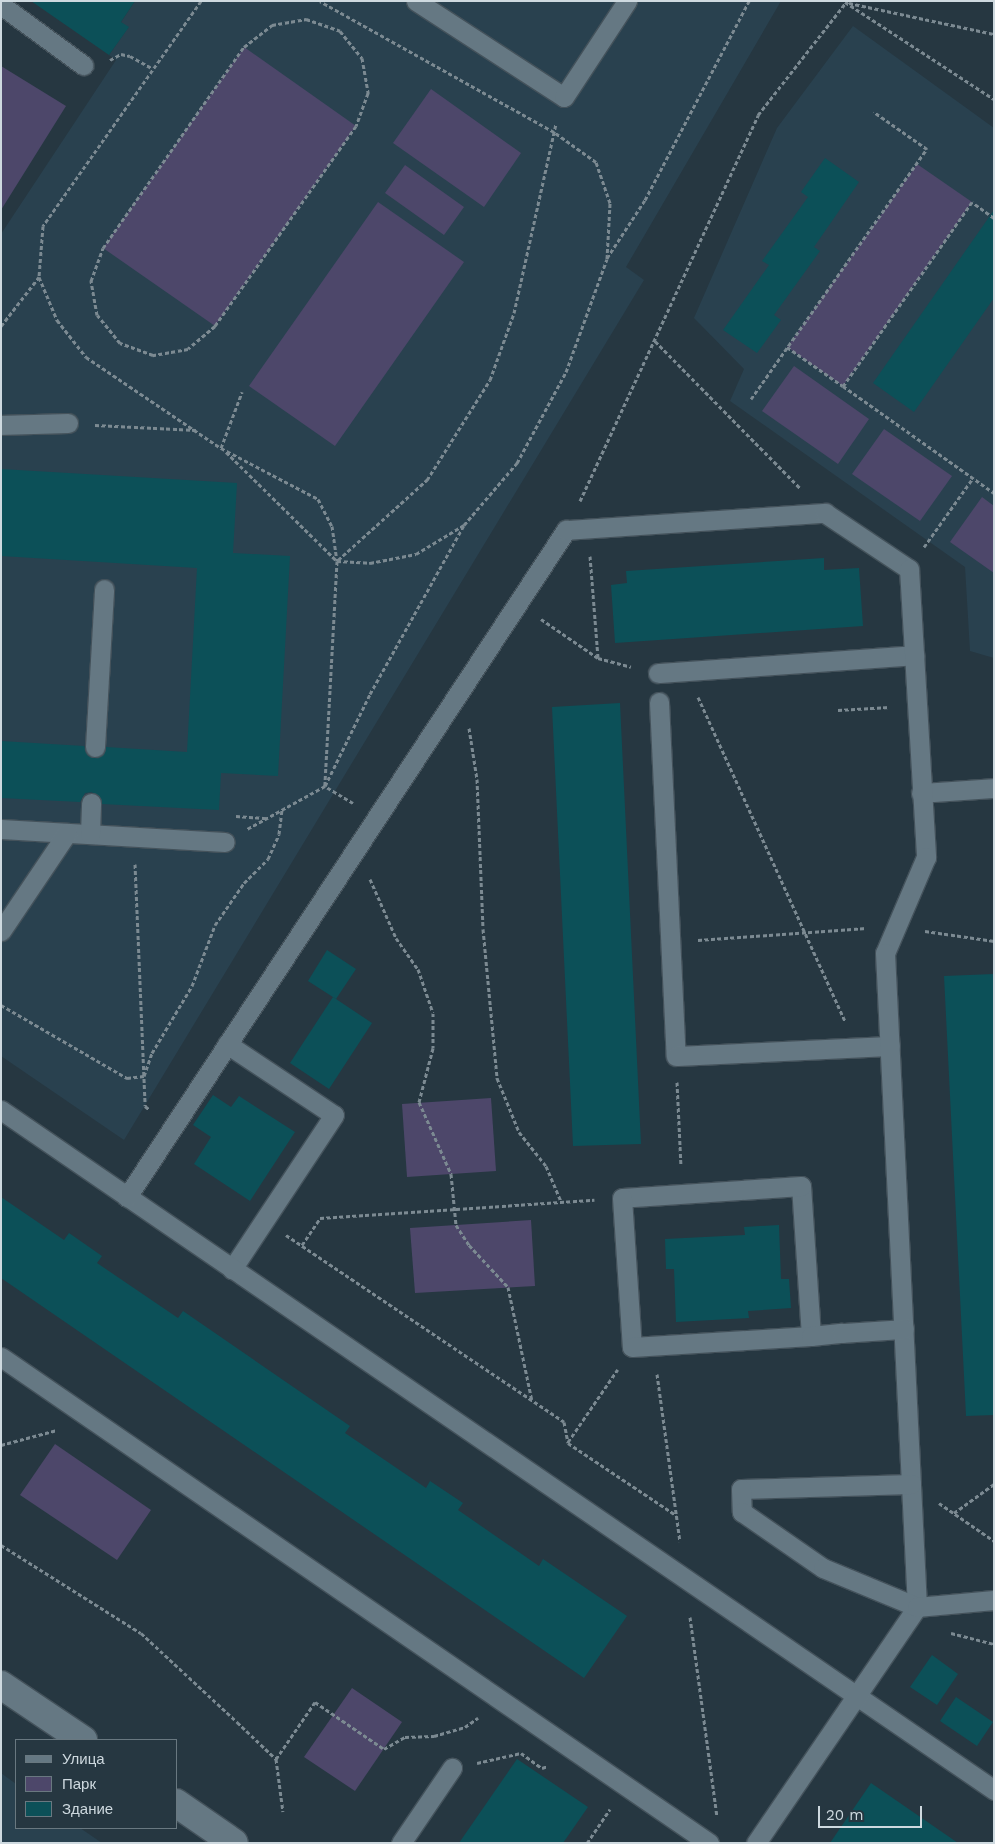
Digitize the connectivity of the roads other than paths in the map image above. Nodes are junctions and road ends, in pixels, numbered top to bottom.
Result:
1 (416, 1) edge
2 (627, 1) edge
3 (1, 5) edge
4 (83, 65) road end
5 (68, 423) road end
6 (1, 426) edge
7 (104, 589) dead end
8 (914, 655) junction
9 (658, 673) road end
10 (659, 702) dead end
11 (94, 747) dead end
12 (994, 788) edge
13 (922, 793) junction
14 (91, 803) dead end
15 (1, 829) edge
16 (67, 833) junction
17 (90, 834) junction
18 (225, 842) road end
19 (1, 931) edge
20 (227, 1044) junction
21 (890, 1046) junction
22 (1, 1110) edge
23 (127, 1197) junction
24 (232, 1269) junction
25 (904, 1329) junction
26 (811, 1336) junction
27 (1, 1357) edge
28 (911, 1484) junction
29 (994, 1600) edge
30 (917, 1607) junction
31 (1, 1685) edge
32 (856, 1697) junction
33 (82, 1739) edge
34 (452, 1768) road end
35 (994, 1790) edge
36 (178, 1804) edge
37 (234, 1843) edge
38 (401, 1843) edge
39 (710, 1843) edge
40 (756, 1843) edge

1 - 2 lane
3 - 4 lane
5 - 6 lane
7 - 11 lane
8 - 9 lane
8 - 13 lane
8 - 20 lane
10 - 21 lane
12 - 13 lane
13 - 21 lane
14 - 17 lane
15 - 16 lane
16 - 17 lane
16 - 19 lane
17 - 18 lane
20 - 23 lane
20 - 24 lane
21 - 25 lane
22 - 23 lane
23 - 24 lane
24 - 32 lane
25 - 26 lane
25 - 28 lane
26 - 26 lane
27 - 39 lane
28 - 30 lane
28 - 30 lane
29 - 30 lane
30 - 32 lane
31 - 33 street
32 - 35 lane
32 - 40 lane
34 - 38 lane
36 - 37 street

